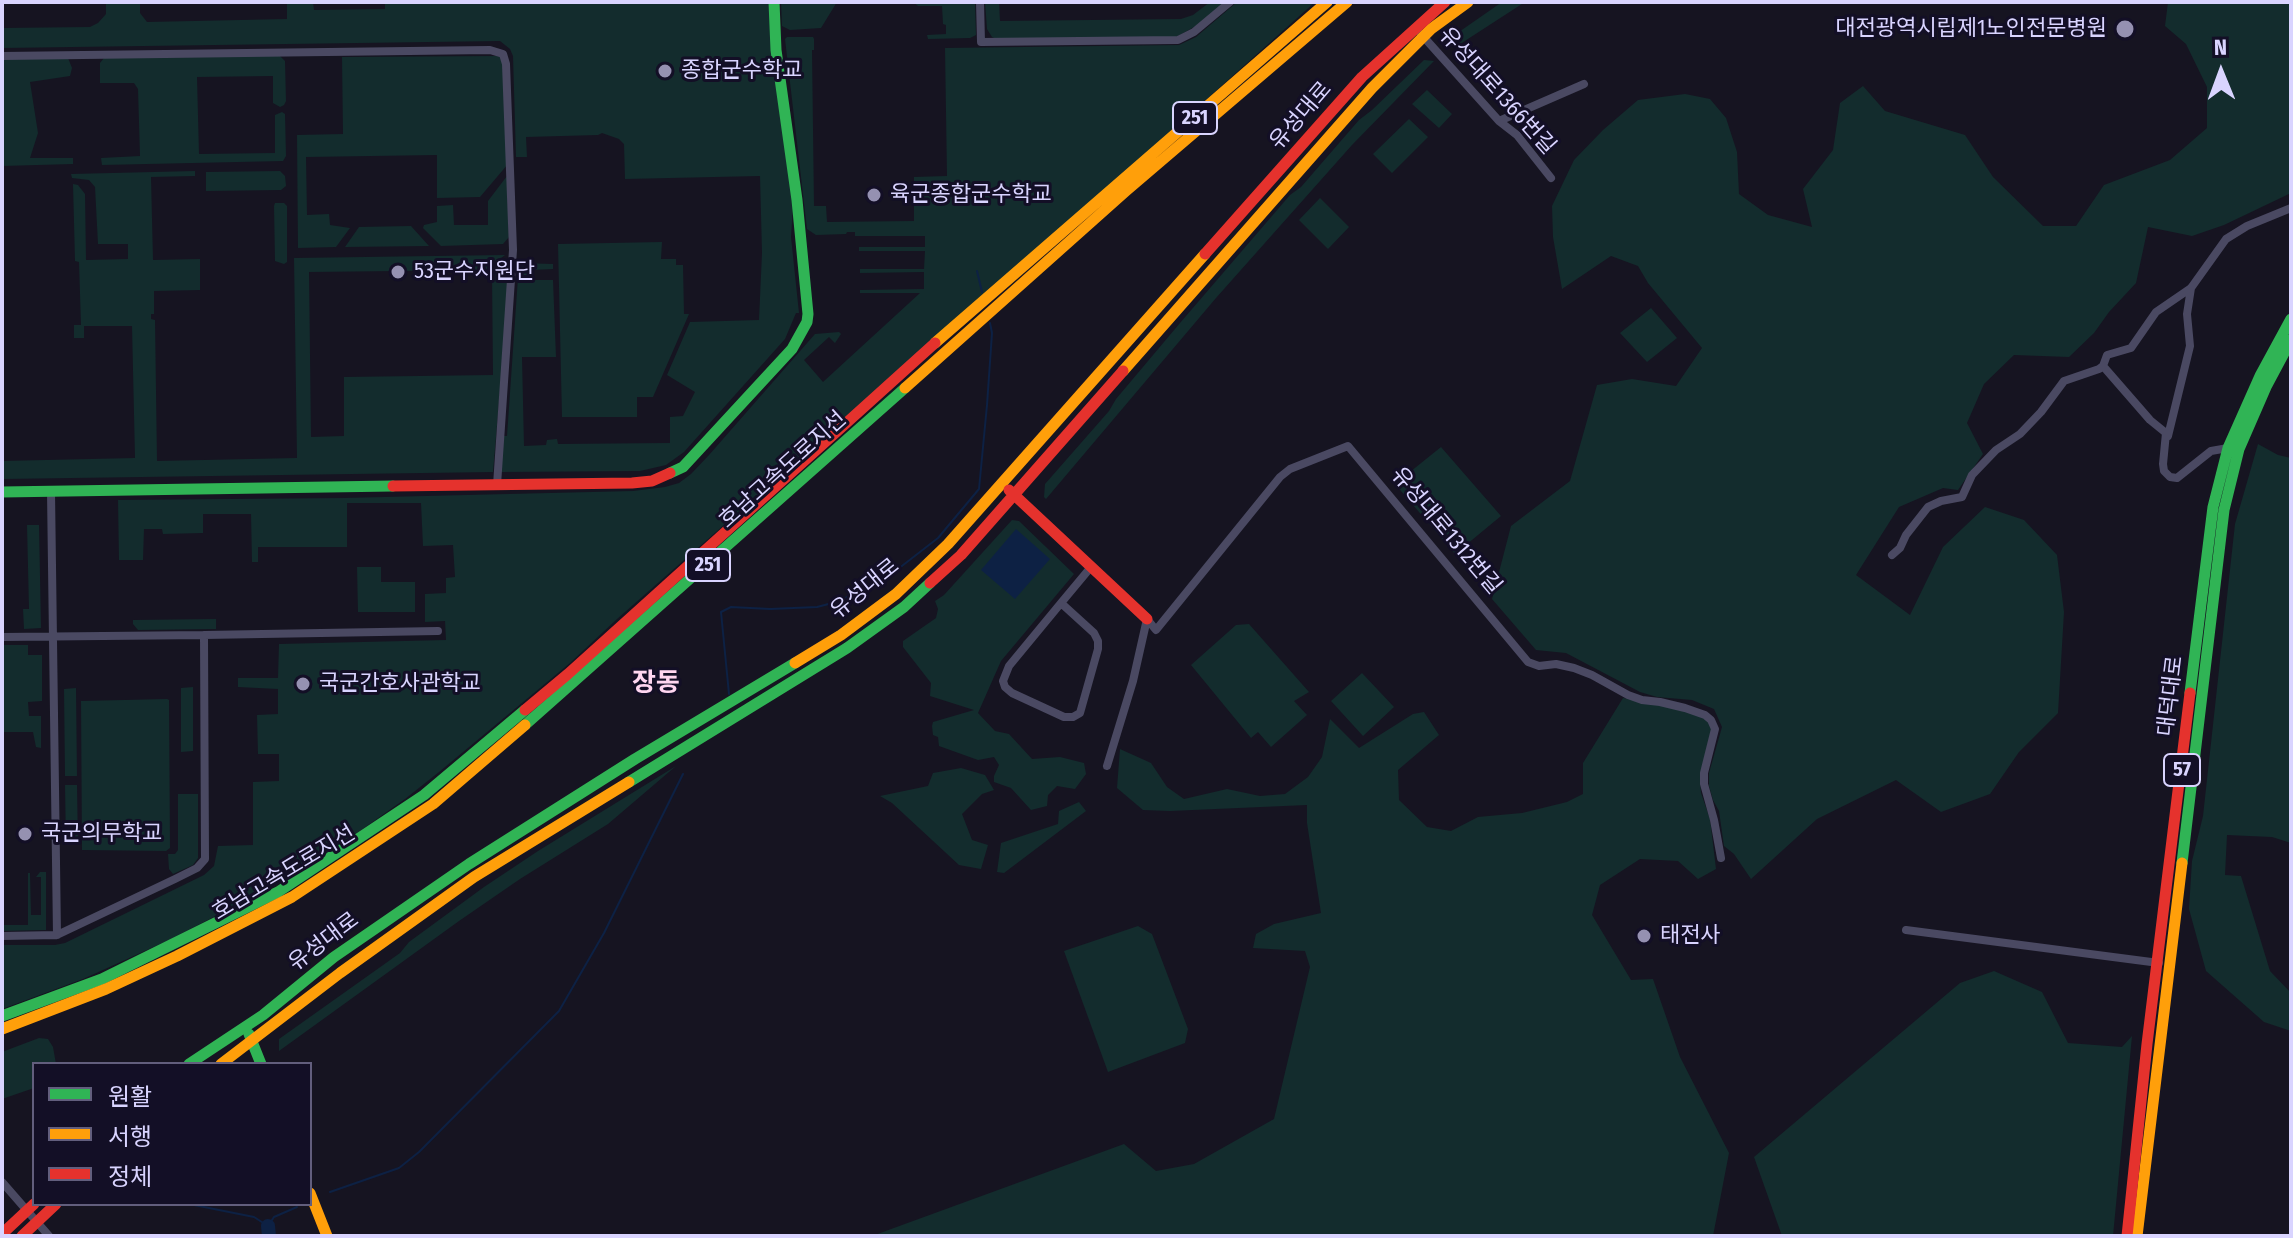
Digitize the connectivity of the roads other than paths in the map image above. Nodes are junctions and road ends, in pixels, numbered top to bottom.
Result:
1 (774, 2) edge
2 (980, 2) edge
3 (1230, 2) edge
4 (1327, 2) edge
5 (1347, 2) edge
6 (1445, 2) edge
7 (1468, 2) edge
8 (1420, 32) junction
9 (2, 56) edge
10 (1584, 84) dead end
11 (1499, 121) junction
12 (1551, 178) dead end
13 (2291, 208) edge
14 (2191, 288) junction
15 (2291, 319) edge
16 (2291, 340) edge
17 (2103, 366) junction
18 (2167, 437) junction
19 (2228, 448) junction
20 (1003, 484) junction
21 (497, 485) junction
22 (2, 492) edge
23 (51, 492) junction
24 (1014, 495) junction
25 (1892, 555) dead end
26 (1091, 567) junction
27 (1061, 603) junction
28 (1147, 619) junction
29 (438, 631) dead end
30 (204, 635) junction
31 (53, 636) junction
32 (2, 637) edge
33 (1107, 766) dead end
34 (1721, 858) dead end
35 (1906, 930) dead end
36 (57, 935) junction
37 (2, 936) edge
38 (2164, 964) junction
39 (2, 1016) edge
40 (246, 1026) junction
41 (2, 1029) edge
42 (251, 1039) junction
43 (192, 1062) edge
44 (223, 1062) edge
45 (260, 1062) edge
46 (2, 1182) edge
47 (312, 1198) edge
48 (54, 1206) edge
49 (30, 1207) edge
50 (37, 1222) junction
51 (2, 1234) edge
52 (22, 1236) edge
53 (49, 1236) edge
54 (327, 1236) edge
55 (2127, 1236) edge
56 (2137, 1236) edge

1 - 21 main road
2 - 3 street
4 - 39 main road, 호남고속도로지선 / 251
5 - 41 main road, 호남고속도로지선 / 251
6 - 8 main road, 유성대로
7 - 8 main road, 유성대로
8 - 11 street, 유성대로1366번길
8 - 20 main road, 유성대로
8 - 24 main road, 유성대로
9 - 21 street
10 - 11 street
11 - 12 street, 유성대로1366번길
13 - 14 street
14 - 17 street
14 - 18 street
15 - 19 main road, 대덕대로 / 57
16 - 38 main road, 대덕대로 / 57
17 - 18 street
17 - 25 street
18 - 19 street
19 - 38 main road, 대덕대로 / 57
20 - 24 main road
20 - 40 main road, 유성대로
21 - 23 main road
22 - 23 main road
23 - 31 street
24 - 26 main road
24 - 42 main road, 유성대로
26 - 27 street
26 - 28 main road
27 - 27 street
28 - 33 street
28 - 34 street, 유성대로1312번길
29 - 30 street
30 - 31 street
30 - 36 street
31 - 32 street
31 - 36 street
35 - 38 street
36 - 37 street
38 - 55 main road, 대덕대로 / 57
38 - 56 main road, 대덕대로 / 57
40 - 42 main road
40 - 43 main road, 유성대로
42 - 44 main road, 유성대로
42 - 45 main road
46 - 49 street
47 - 54 main road
48 - 50 main road
49 - 50 street
49 - 51 main road
50 - 52 main road
50 - 53 street

